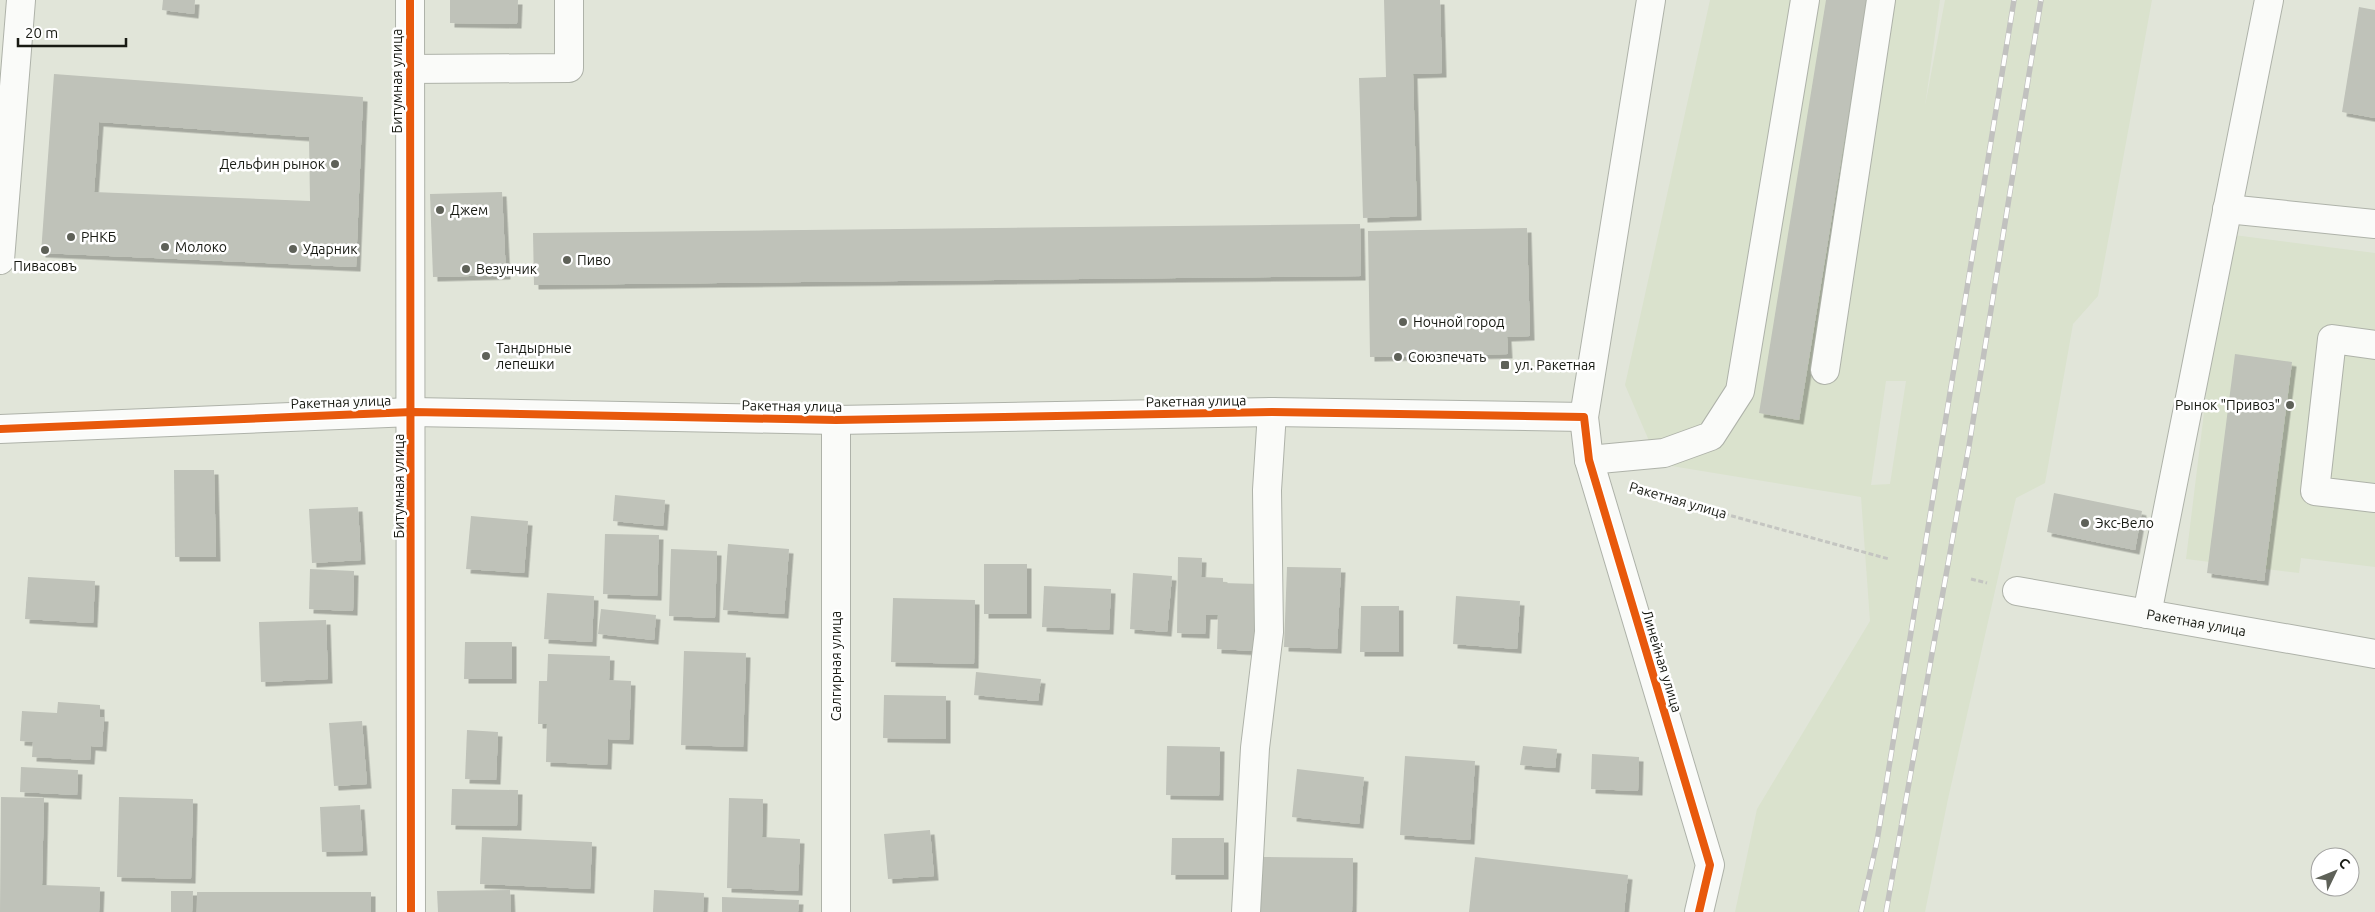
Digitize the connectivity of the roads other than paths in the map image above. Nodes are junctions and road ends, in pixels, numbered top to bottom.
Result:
1 (21, 0) edge
2 (410, 0) edge
3 (569, 0) edge
4 (1652, 0) edge
5 (1804, 0) edge
6 (1882, 0) edge
7 (2268, 0) edge
8 (409, 69) junction
9 (2227, 209) junction
10 (2375, 224) edge
11 (0, 260) edge
12 (2375, 345) edge
13 (1825, 370) dead end
14 (412, 412) junction
15 (1272, 412) junction
16 (1584, 418) junction
17 (836, 420) junction
18 (0, 429) edge
19 (1599, 459) junction
20 (2375, 498) edge
21 (2017, 591) dead end
22 (2147, 614) junction
23 (2375, 654) edge
24 (411, 912) edge
25 (836, 912) edge
26 (1246, 912) edge
27 (1699, 912) edge

1 - 11 street
2 - 8 street, Битумная улица
3 - 8 street
4 - 16 street, Линейная улица
5 - 19 street
6 - 13 street
7 - 9 street
8 - 14 street, Битумная улица
9 - 10 street
9 - 22 street
12 - 20 street
14 - 17 street, Ракетная улица
14 - 18 street, Ракетная улица
14 - 24 street, Битумная улица
15 - 16 street, Ракетная улица
15 - 17 street, Ракетная улица
15 - 26 street
16 - 19 street, Линейная улица
17 - 25 street, Салгирная улица
19 - 27 street, Линейная улица
21 - 22 street, Ракетная улица
22 - 23 street, Ракетная улица

